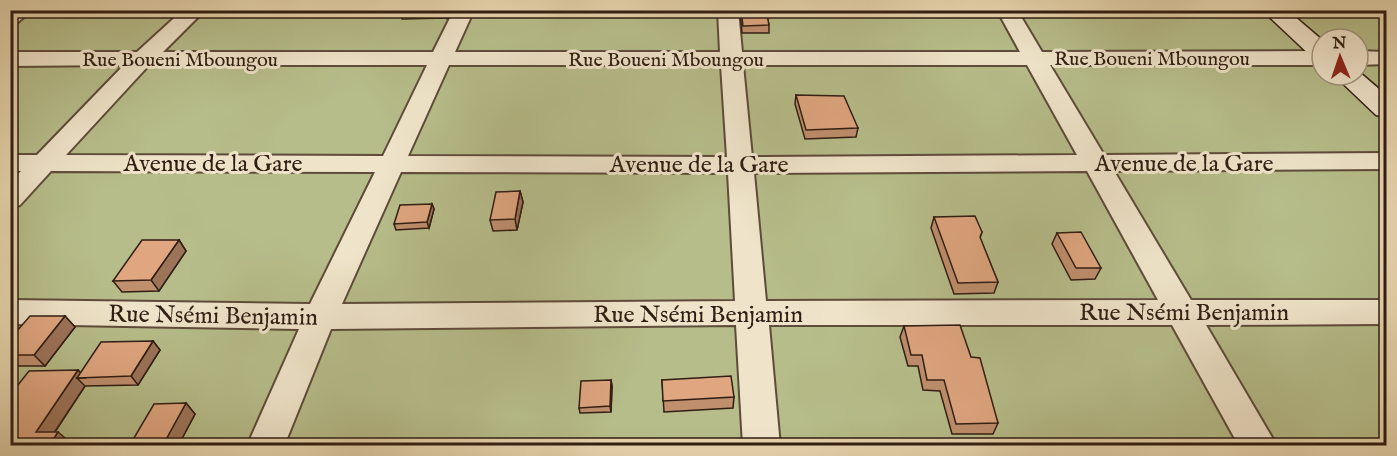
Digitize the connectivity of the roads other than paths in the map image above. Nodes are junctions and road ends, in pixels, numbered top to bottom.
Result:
1 (22, 10) edge
2 (195, 10) edge
3 (464, 10) edge
4 (728, 10) edge
5 (1007, 10) edge
6 (1273, 10) edge
7 (10, 19) edge
8 (1310, 42) edge
9 (1033, 57) junction
10 (733, 58) junction
11 (1310, 58) edge
12 (1370, 58) edge
13 (1386, 58) edge
14 (10, 59) edge
15 (143, 59) junction
16 (443, 60) junction
17 (1360, 87) edge
18 (1386, 110) edge
19 (1386, 161) edge
20 (10, 163) edge
21 (46, 163) junction
22 (1095, 163) junction
23 (393, 164) junction
24 (741, 165) junction
25 (10, 199) edge
26 (10, 312) edge
27 (1181, 312) junction
28 (1386, 312) edge
29 (753, 313) junction
30 (321, 317) junction
31 (265, 446) edge
32 (762, 446) edge
33 (1259, 446) edge

1 - 7 street
2 - 15 street
3 - 16 street
4 - 10 street
5 - 9 street
6 - 8 street
9 - 10 street, Rue Boueni Mboungou
9 - 11 street, Rue Boueni Mboungou
9 - 22 street
10 - 16 street, Rue Boueni Mboungou
10 - 24 street
12 - 13 street
14 - 15 street, Rue Boueni Mboungou
15 - 16 street, Rue Boueni Mboungou
15 - 21 street
16 - 23 street
17 - 18 street
19 - 22 street, Avenue de la Gare
20 - 21 street, Avenue de la Gare
21 - 23 street, Avenue de la Gare
21 - 25 street
22 - 24 street, Avenue de la Gare
22 - 27 street
23 - 24 street, Avenue de la Gare
23 - 30 street
24 - 29 street
26 - 30 street, Rue Nsémi Benjamin
27 - 28 street, Rue Nsémi Benjamin
27 - 29 street, Rue Nsémi Benjamin
27 - 33 street
29 - 30 street, Rue Nsémi Benjamin
29 - 32 street
30 - 31 street

